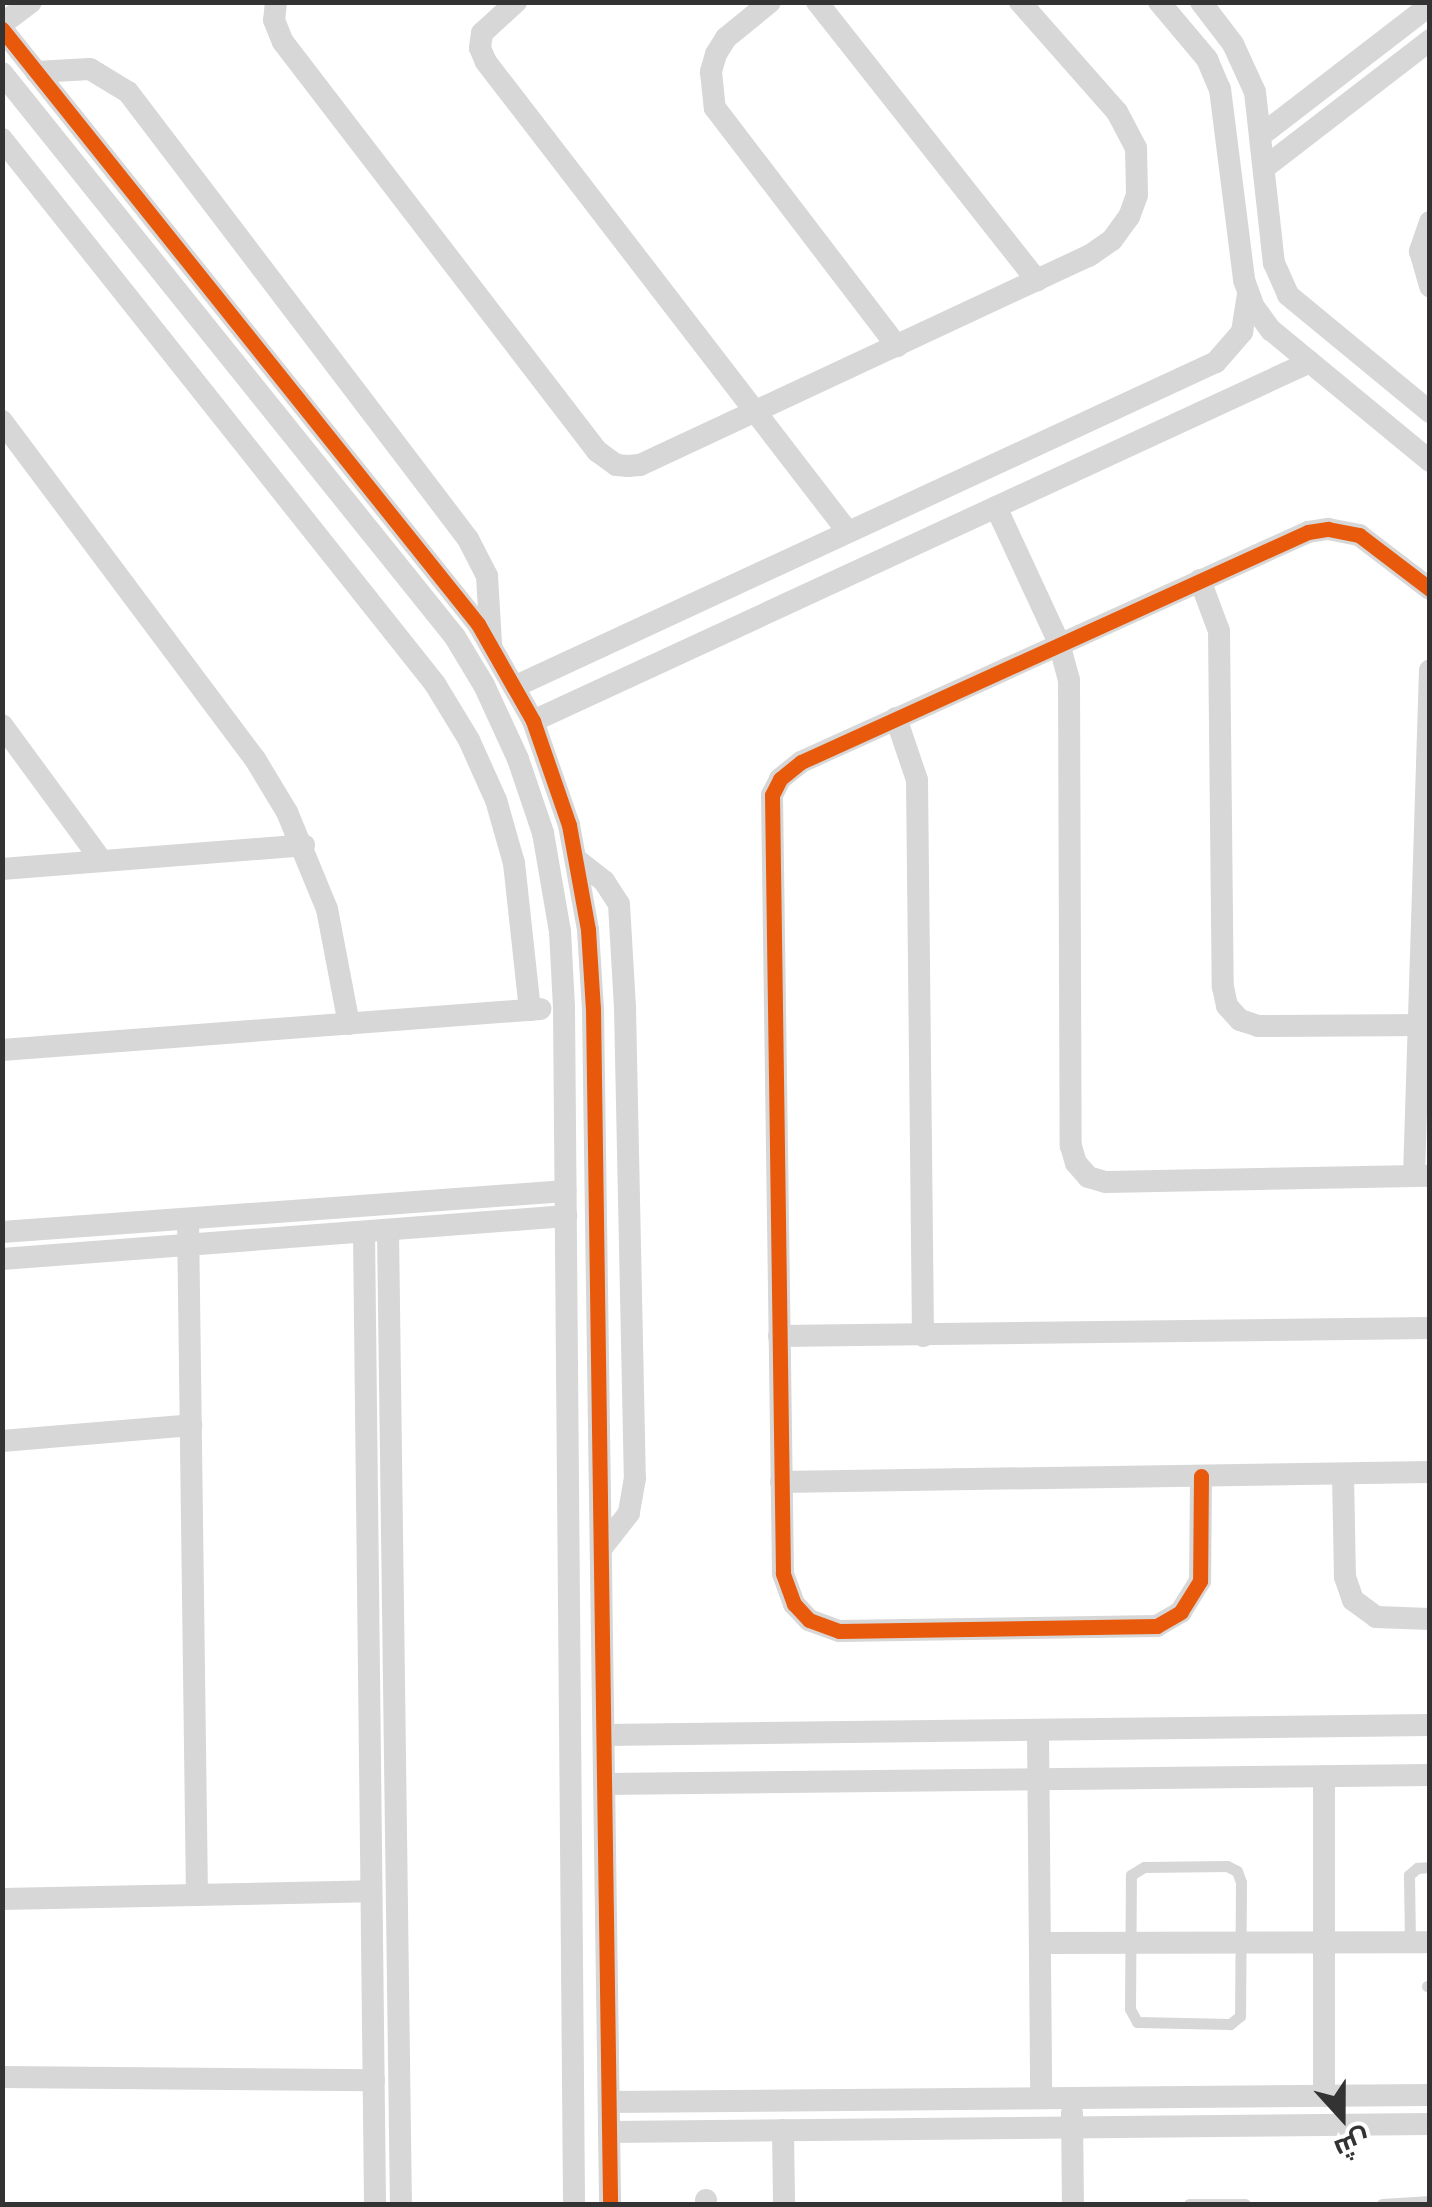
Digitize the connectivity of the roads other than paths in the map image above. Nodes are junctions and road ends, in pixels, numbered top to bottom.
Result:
1 (31, 2) edge
2 (276, 2) edge
3 (516, 2) edge
4 (770, 2) edge
5 (817, 2) edge
6 (1020, 2) edge
7 (1159, 2) edge
8 (1202, 2) edge
9 (1430, 5) edge
10 (2, 27) edge
11 (1425, 53) edge
12 (36, 72) junction
13 (2, 73) edge
14 (1260, 136) junction
15 (2, 138) edge
16 (1264, 168) junction
17 (1430, 222) edge
18 (1037, 281) junction
19 (1430, 287) edge
20 (1248, 294) junction
21 (897, 346) junction
22 (1310, 362) junction
23 (755, 411) junction
24 (1430, 412) edge
25 (2, 421) edge
26 (1430, 461) edge
27 (996, 507) junction
28 (848, 532) junction
29 (1200, 580) junction
30 (1430, 589) edge
31 (1060, 643) junction
32 (491, 644) junction
33 (1430, 670) edge
34 (516, 686) junction
35 (896, 718) junction
36 (532, 721) junction
37 (2, 725) edge
38 (304, 844) junction
39 (102, 860) junction
40 (578, 860) junction
41 (2, 868) edge
42 (564, 1007) junction
43 (530, 1010) junction
44 (349, 1024) junction
45 (1424, 1025) edge
46 (2, 1050) edge
47 (565, 1092) junction
48 (594, 1092) junction
49 (1422, 1176) edge
50 (566, 1190) junction
51 (566, 1216) junction
52 (188, 1218) junction
53 (376, 1231) junction
54 (2, 1232) edge
55 (188, 1245) junction
56 (2, 1259) edge
57 (1430, 1328) edge
58 (779, 1336) junction
59 (923, 1336) junction
60 (191, 1426) junction
61 (2, 1441) edge
62 (1430, 1472) edge
63 (1343, 1474) junction
64 (1201, 1476) junction
65 (781, 1482) junction
66 (601, 1550) junction
67 (1430, 1619) edge
68 (1430, 1724) edge
69 (1038, 1730) junction
70 (604, 1736) junction
71 (1430, 1774) edge
72 (1324, 1776) junction
73 (1038, 1779) junction
74 (604, 1784) junction
75 (1430, 1867) edge
76 (371, 1890) junction
77 (197, 1894) junction
78 (2, 1899) edge
79 (1324, 1942) junction
80 (1420, 1942) edge
81 (1040, 1943) junction
82 (1130, 1943) junction
83 (1241, 1943) junction
84 (608, 2030) junction
85 (573, 2031) junction
86 (2, 2077) edge
87 (374, 2080) junction
88 (1430, 2095) edge
89 (1324, 2096) junction
90 (1042, 2098) junction
91 (1072, 2098) junction
92 (609, 2102) junction
93 (1430, 2124) edge
94 (1072, 2127) junction
95 (784, 2130) junction
96 (609, 2132) junction
97 (1430, 2201) edge
98 (375, 2204) edge
99 (401, 2204) edge
100 (574, 2204) edge
101 (610, 2204) edge
102 (784, 2204) edge
103 (1072, 2204) edge
104 (1189, 2204) edge
105 (1244, 2204) edge
106 (1382, 2204) edge

1 - 10 street
2 - 23 street
3 - 23 street
4 - 21 street
5 - 18 street
6 - 18 street
7 - 20 street
8 - 14 street
9 - 14 street
10 - 12 street
11 - 16 street
12 - 32 street
12 - 32 street
13 - 42 street
14 - 16 street
15 - 43 street
16 - 24 street
17 - 19 street
18 - 21 street
20 - 22 street
20 - 28 street
21 - 23 street
22 - 26 street
22 - 27 street
23 - 28 street
25 - 38 street
27 - 31 street
27 - 36 street
28 - 34 street
29 - 30 street
29 - 31 street
29 - 45 street
31 - 35 street
31 - 49 street
32 - 34 street
33 - 45 street
34 - 36 street
35 - 58 street
35 - 59 street
36 - 40 street
37 - 39 street
38 - 39 street
38 - 44 street
39 - 41 street
40 - 48 street
40 - 66 street
42 - 43 street
42 - 47 street
43 - 44 street
44 - 46 street
45 - 49 street
47 - 48 street
47 - 50 street
48 - 66 street
50 - 51 street
50 - 52 street
51 - 53 street
51 - 85 street
52 - 54 street
52 - 55 street
53 - 55 street
53 - 76 street
53 - 99 street
55 - 56 street
55 - 60 street
57 - 59 street
58 - 59 street
58 - 65 street
60 - 61 street
60 - 77 street
62 - 63 street
63 - 64 street
63 - 67 street
64 - 65 street
64 - 65 street
66 - 70 street
68 - 69 street
69 - 70 street
69 - 73 street
70 - 74 street
71 - 72 street
72 - 73 street
72 - 79 street
73 - 74 street
73 - 81 street
74 - 84 street
75 - 80 lane
76 - 77 street
76 - 87 street
77 - 78 street
79 - 80 street
79 - 83 street
79 - 89 street
81 - 82 street
81 - 90 street
82 - 83 street
82 - 83 lane
82 - 83 lane
84 - 85 street
84 - 92 street
85 - 100 street
86 - 87 street
87 - 98 street
88 - 89 street
89 - 91 street
90 - 91 street
90 - 92 street
91 - 94 street
92 - 96 street
93 - 94 street
94 - 95 street
94 - 103 street
95 - 96 street
95 - 102 street
96 - 101 street
97 - 106 lane
104 - 105 lane

